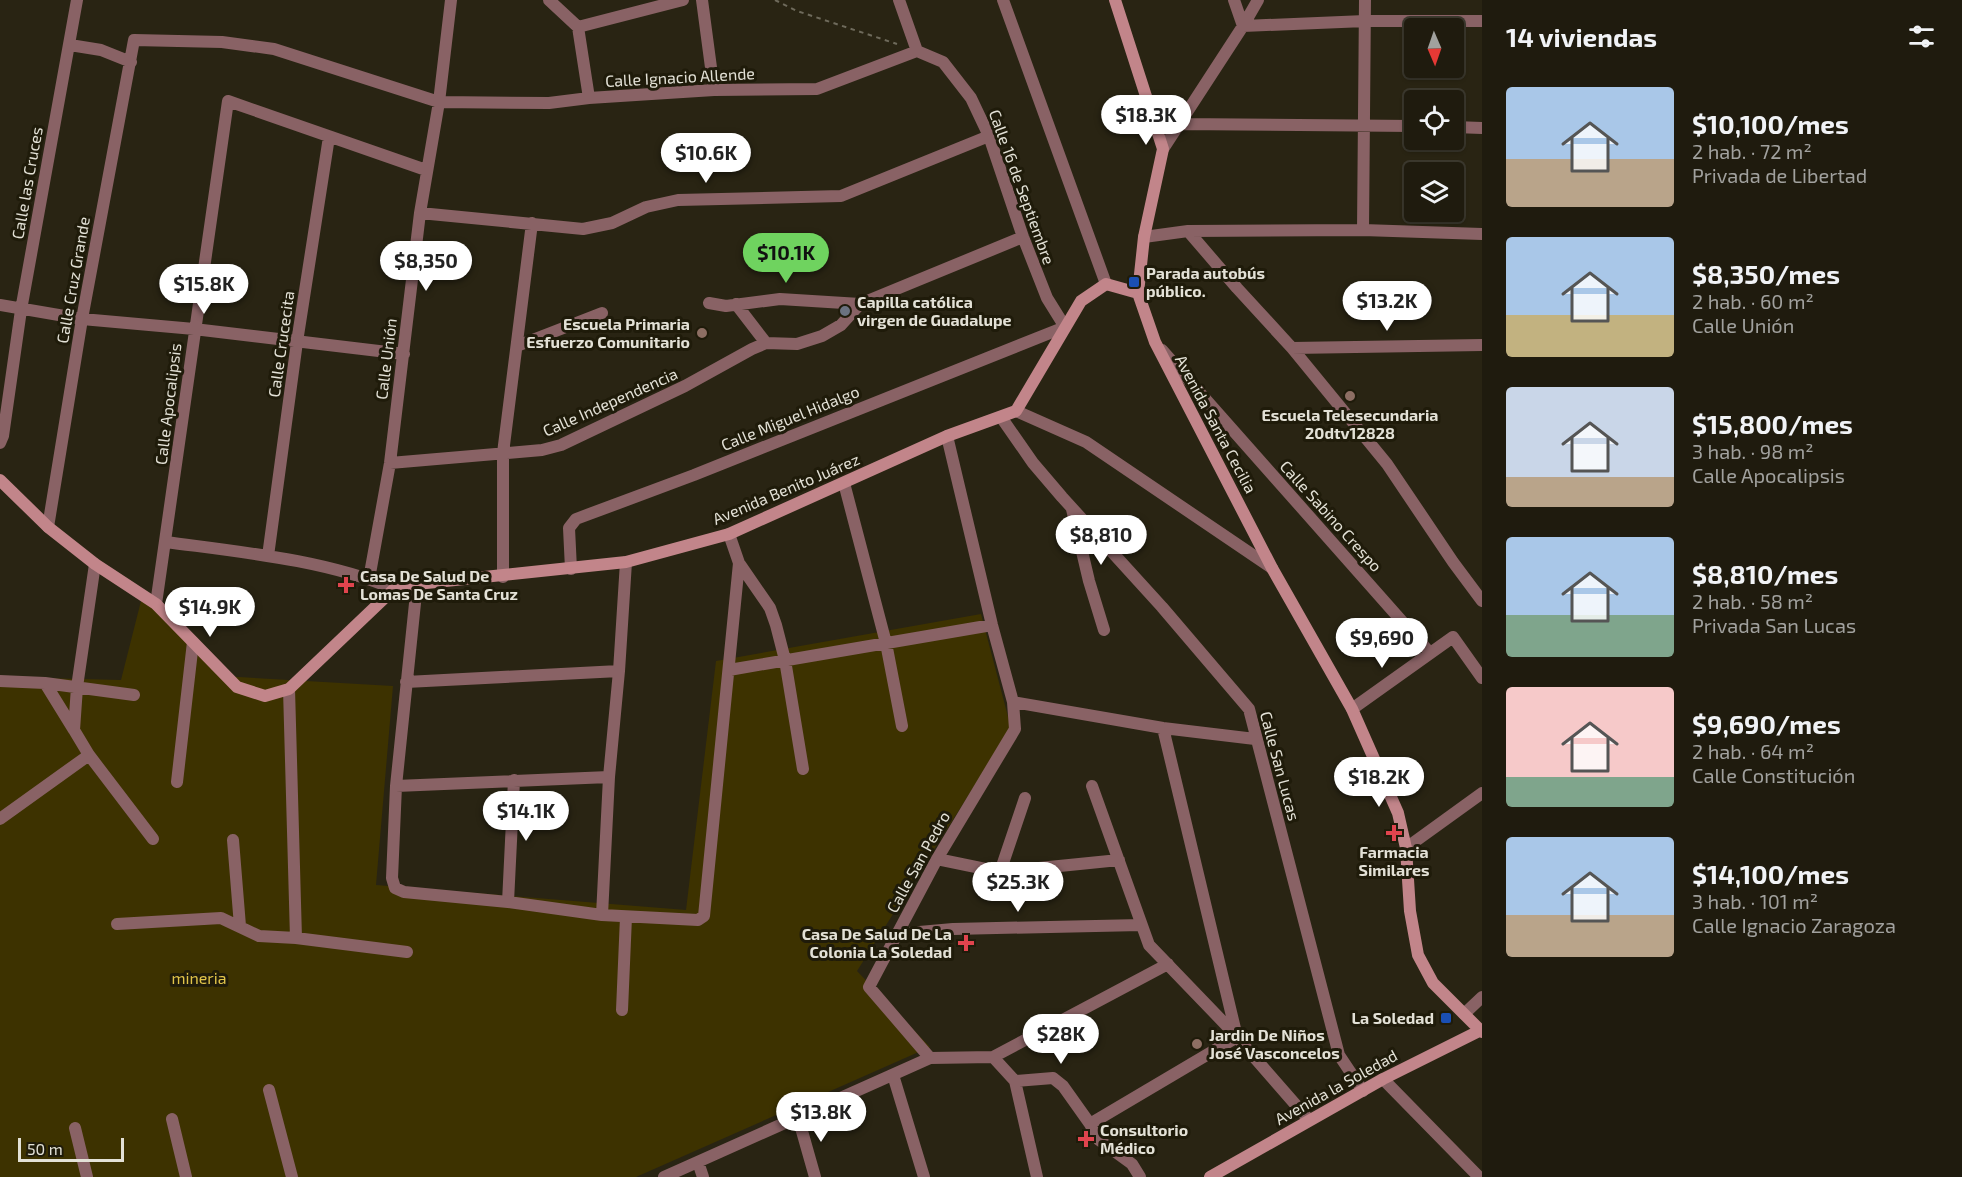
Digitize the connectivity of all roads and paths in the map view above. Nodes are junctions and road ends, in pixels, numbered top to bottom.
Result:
1 (77, 0) edge
2 (451, 0) edge
3 (549, 0) edge
4 (683, 0) edge
5 (702, 0) edge
6 (775, 0) edge
7 (899, 0) edge
8 (1003, 0) edge
9 (1115, 0) edge
10 (1234, 0) edge
11 (1258, 0) edge
12 (1365, 0) edge
13 (1365, 21) junction
14 (1482, 21) edge
15 (1243, 26) junction
16 (578, 27) junction
17 (134, 40) joint
18 (70, 45) junction
19 (917, 51) junction
20 (131, 62) junction
21 (714, 90) junction
22 (589, 98) junction
23 (439, 102) junction
24 (1179, 124) junction
25 (1364, 124) junction
26 (1404, 126) edge
27 (1464, 127) edge
28 (1482, 128) edge
29 (989, 136) junction
30 (329, 137) junction
31 (1163, 148) junction
32 (426, 170) junction
33 (420, 213) junction
34 (532, 223) junction
35 (1363, 230) junction
36 (1188, 231) junction
37 (1482, 234) edge
38 (1023, 237) junction
39 (1144, 237) junction
40 (1106, 284) junction
41 (1138, 293) junction
42 (709, 303) dead end
43 (736, 304) junction
44 (860, 304) junction
45 (0, 305) edge
46 (21, 310) junction
47 (602, 313) dead end
48 (82, 319) junction
49 (1065, 327) junction
50 (194, 329) junction
51 (297, 342) junction
52 (1155, 342) junction
53 (766, 343) junction
54 (1482, 345) edge
55 (517, 346) junction
56 (1292, 348) junction
57 (404, 354) junction
58 (1016, 411) junction
59 (1001, 417) junction
60 (947, 436) junction
61 (0, 443) edge
62 (502, 453) junction
63 (390, 463) junction
64 (0, 480) edge
65 (844, 483) junction
66 (1072, 509) junction
67 (48, 526) junction
68 (729, 534) junction
69 (166, 542) junction
70 (268, 556) junction
71 (626, 562) junction
72 (739, 563) junction
73 (95, 564) junction
74 (1272, 568) junction
75 (571, 569) junction
76 (503, 577) junction
77 (369, 579) junction
78 (417, 584) junction
79 (394, 589) junction
80 (1482, 601) edge
81 (156, 604) junction
82 (992, 625) junction
83 (1104, 630) dead end
84 (193, 642) junction
85 (886, 643) junction
86 (1430, 653) junction
87 (785, 660) junction
88 (729, 670) junction
89 (619, 671) junction
90 (1482, 678) edge
91 (0, 681) edge
92 (406, 682) junction
93 (45, 683) junction
94 (77, 687) junction
95 (289, 689) junction
96 (134, 694) dead end
97 (1013, 702) junction
98 (1352, 710) junction
99 (902, 726) dead end
100 (1163, 728) junction
101 (74, 730) junction
102 (1255, 739) junction
103 (89, 755) junction
104 (803, 769) dead end
105 (609, 777) junction
106 (514, 780) junction
107 (177, 782) dead end
108 (396, 786) junction
109 (1092, 786) dead end
110 (1482, 793) edge
111 (1025, 798) dead end
112 (0, 819) edge
113 (153, 839) dead end
114 (233, 840) dead end
115 (1406, 848) junction
116 (937, 859) junction
117 (1119, 860) junction
118 (1000, 872) junction
119 (508, 902) junction
120 (602, 915) junction
121 (626, 917) junction
122 (117, 924) dead end
123 (1141, 924) junction
124 (240, 926) junction
125 (897, 934) junction
126 (296, 938) junction
127 (407, 952) dead end
128 (1168, 964) junction
129 (1482, 997) edge
130 (622, 1010) dead end
131 (1464, 1014) junction
132 (1481, 1031) edge
133 (1237, 1037) junction
134 (993, 1057) junction
135 (930, 1058) junction
136 (892, 1075) junction
137 (1383, 1079) junction
138 (1015, 1081) junction
139 (269, 1090) dead end
140 (1363, 1091) junction
141 (798, 1118) junction
142 (172, 1119) dead end
143 (1309, 1120) junction
144 (1090, 1124) junction
145 (75, 1128) dead end
146 (698, 1162) junction
147 (1216, 1176) edge
148 (87, 1177) edge
149 (186, 1177) edge
150 (292, 1177) edge
151 (664, 1177) edge
152 (703, 1177) edge
153 (815, 1177) edge
154 (924, 1177) edge
155 (1038, 1177) edge
156 (1140, 1177) edge
157 (1479, 1177) edge

1 - 18 street, Calle las Cruces
2 - 23 street, Calle Unión
3 - 16 street
4 - 16 street
5 - 21 street
6 - 19 path
7 - 19 street
8 - 40 street
9 - 31 street
10 - 15 street
11 - 15 street
12 - 13 street
13 - 14 street
13 - 15 street
13 - 25 street
15 - 24 street
16 - 22 street
17 - 20 street, Calle Cruz Grande
17 - 23 street, Calle Ignacio Allende
18 - 20 street
18 - 46 street, Calle las Cruces
19 - 21 street, Calle Ignacio Allende
19 - 29 street, Calle 16 de Septiembre
20 - 48 street, Calle Cruz Grande
21 - 22 street, Calle Ignacio Allende
22 - 23 street, Calle Ignacio Allende
23 - 32 street, Calle Unión
24 - 25 street
24 - 31 street
25 - 26 street
25 - 35 street
27 - 28 street
29 - 34 street
29 - 38 street, Calle 16 de Septiembre
30 - 32 street
30 - 50 street, Calle Apocalipsis
30 - 51 street, Calle Crucecita
31 - 39 street
32 - 33 street, Calle Unión
33 - 34 street
33 - 57 street, Calle Unión
34 - 55 street
35 - 36 street
35 - 37 street
36 - 39 street
36 - 56 street
38 - 44 street, Calle Independencia
38 - 49 street, Calle 16 de Septiembre
39 - 41 street
40 - 41 street
40 - 49 street
41 - 52 street, Avenida Santa Cecilia
42 - 43 street
43 - 44 street
43 - 53 street
44 - 53 street, Calle Independencia
45 - 46 street
46 - 48 street
46 - 61 street, Calle las Cruces
47 - 55 street
48 - 50 street
48 - 67 street, Calle Cruz Grande
49 - 58 street
49 - 75 street, Calle Miguel Hidalgo
50 - 51 street
50 - 69 street, Calle Apocalipsis
51 - 57 street
51 - 70 street, Calle Crucecita
52 - 74 street, Avenida Santa Cecilia
52 - 86 street, Calle Sabino Crespo
53 - 62 street, Calle Independencia
54 - 56 street
55 - 62 street
56 - 80 street
57 - 63 street, Calle Unión
58 - 59 street, Avenida Benito Juárez
58 - 74 street
59 - 60 street, Avenida Benito Juárez
59 - 66 street, Calle San Lucas
60 - 65 street, Avenida Benito Juárez
60 - 82 street, Calle San Pedro
62 - 63 street, Calle Independencia
62 - 76 street
63 - 77 street, Calle Unión
64 - 67 street
65 - 68 street, Avenida Benito Juárez
65 - 85 street
66 - 83 street
66 - 102 street, Calle San Lucas
67 - 73 street
68 - 71 street, Avenida Benito Juárez
68 - 72 street
69 - 70 street
69 - 81 street, Calle Apocalipsis
70 - 77 street
71 - 75 street, Avenida Benito Juárez
71 - 89 street
72 - 87 street
72 - 88 street
73 - 81 street
73 - 94 street
74 - 98 street, Avenida Santa Cecilia
75 - 76 street, Avenida Benito Juárez
76 - 78 street, Avenida Benito Juárez
77 - 79 street
78 - 79 street, Avenida Benito Juárez
78 - 92 street
79 - 95 street
81 - 84 street
82 - 85 street
82 - 97 street, Calle San Pedro
84 - 95 street
84 - 107 street
85 - 87 street
85 - 99 street
86 - 90 street
86 - 98 street
87 - 88 street
87 - 104 street
88 - 121 street
89 - 92 street
89 - 105 street
91 - 93 street
92 - 108 street
93 - 94 street
93 - 101 street
94 - 96 street
94 - 101 street
95 - 126 street
97 - 100 street
97 - 116 street, Calle San Pedro
98 - 115 street, Avenida Santa Cecilia
100 - 102 street
100 - 133 street
101 - 103 street
102 - 140 street, Calle San Lucas
103 - 112 street
103 - 113 street
105 - 106 street
105 - 120 street
106 - 108 street
106 - 119 street
108 - 119 street
109 - 117 street
110 - 115 street
111 - 118 street
114 - 124 street
115 - 131 street, Avenida Santa Cecilia
116 - 118 street
116 - 125 street, Calle San Pedro
117 - 118 street
117 - 123 street
119 - 120 street
120 - 121 street
121 - 130 street
122 - 124 street
123 - 125 street
123 - 128 street
124 - 126 street
125 - 135 street, Calle San Pedro
126 - 127 street
128 - 133 street
128 - 134 street
129 - 131 street
131 - 132 street, Avenida Santa Cecilia
132 - 137 street, Avenida la Soledad
133 - 143 street
133 - 144 street
134 - 135 street
134 - 138 street
135 - 136 street
136 - 141 street
136 - 154 street
137 - 140 street, Avenida la Soledad
137 - 157 street
138 - 144 street
138 - 155 street
139 - 150 street
140 - 143 street, Avenida la Soledad
141 - 146 street
141 - 153 street
142 - 149 street
143 - 147 street, Avenida la Soledad
144 - 156 street
145 - 148 street
146 - 151 street
146 - 152 street

